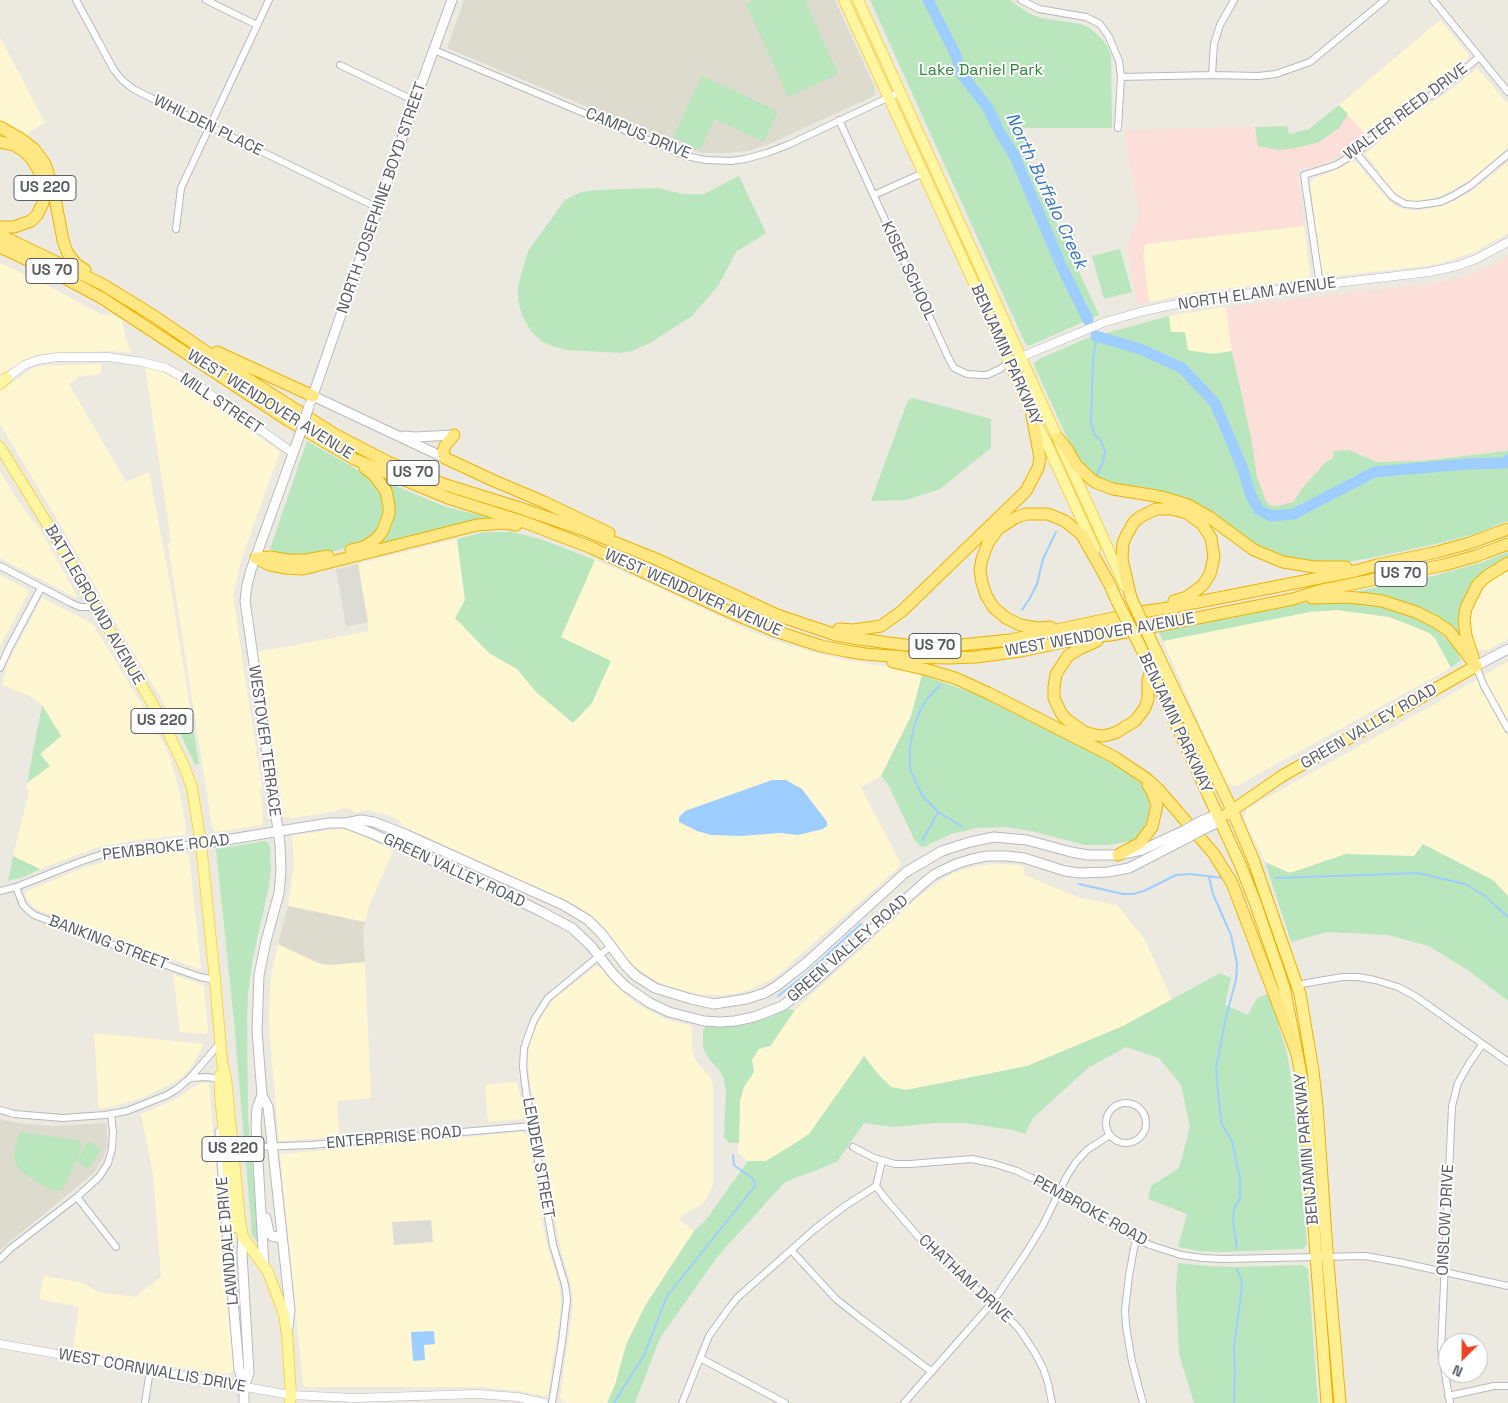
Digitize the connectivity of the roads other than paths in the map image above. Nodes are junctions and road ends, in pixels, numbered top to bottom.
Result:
1 (76, 0) edge
2 (206, 0) edge
3 (269, 0) edge
4 (452, 0) edge
5 (844, 0) edge
6 (858, 0) edge
7 (1020, 0) edge
8 (1234, 0) edge
9 (1386, 0) edge
10 (1433, 0) edge
11 (257, 25) junction
12 (434, 50) junction
13 (1479, 56) junction
14 (340, 65) dead end
15 (1212, 75) junction
16 (1121, 76) junction
17 (900, 92) junction
18 (1508, 92) edge
19 (888, 97) junction
20 (415, 101) junction
21 (839, 120) junction
22 (210, 126) junction
23 (0, 127) edge
24 (1118, 128) dead end
25 (0, 142) edge
26 (1356, 153) junction
27 (1508, 154) edge
28 (923, 173) junction
29 (874, 195) junction
30 (378, 208) junction
31 (0, 227) edge
32 (176, 229) dead end
33 (0, 236) edge
34 (1508, 242) edge
35 (0, 247) edge
36 (102, 284) junction
37 (1320, 285) junction
38 (192, 341) junction
39 (1021, 356) junction
40 (1009, 362) junction
41 (2, 380) edge
42 (311, 401) junction
43 (1032, 415) junction
44 (396, 435) junction
45 (454, 435) joint
46 (1058, 438) junction
47 (0, 447) edge
48 (293, 453) junction
49 (445, 458) junction
50 (354, 459) junction
51 (540, 529) junction
52 (1508, 529) edge
53 (1508, 544) edge
54 (256, 558) junction
55 (656, 559) junction
56 (1508, 563) edge
57 (1377, 565) junction
58 (0, 566) edge
59 (1109, 583) junction
60 (41, 588) junction
61 (1131, 598) junction
62 (1293, 599) junction
63 (95, 607) junction
64 (1142, 612) junction
65 (804, 624) junction
66 (1067, 627) junction
67 (1111, 635) junction
68 (1508, 649) edge
69 (865, 654) junction
70 (1476, 666) junction
71 (0, 668) edge
72 (1151, 671) junction
73 (1508, 729) edge
74 (1130, 768) junction
75 (1232, 810) junction
76 (1219, 817) junction
77 (346, 823) junction
78 (278, 832) junction
79 (1187, 834) junction
80 (201, 844) junction
81 (1118, 855) junction
82 (16, 887) junction
83 (0, 891) edge
84 (611, 946) junction
85 (598, 955) junction
86 (215, 980) junction
87 (1296, 984) junction
88 (1284, 987) junction
89 (220, 1043) junction
90 (1482, 1045) junction
91 (1297, 1054) junction
92 (222, 1062) junction
93 (1508, 1062) edge
94 (190, 1078) junction
95 (220, 1079) junction
96 (220, 1094) junction
97 (262, 1094) junction
98 (0, 1110) edge
99 (111, 1114) junction
100 (532, 1126) junction
101 (1110, 1134) junction
102 (273, 1146) junction
103 (257, 1147) junction
104 (853, 1147) dead end
105 (882, 1161) junction
106 (876, 1186) junction
107 (259, 1189) junction
108 (1059, 1193) junction
109 (77, 1198) junction
110 (244, 1237) junction
111 (282, 1238) junction
112 (1137, 1239) junction
113 (116, 1247) dead end
114 (791, 1250) junction
115 (1316, 1256) junction
116 (1328, 1256) junction
117 (0, 1258) edge
118 (264, 1266) junction
119 (1444, 1272) junction
120 (1508, 1286) edge
121 (992, 1303) junction
122 (287, 1334) junction
123 (0, 1344) edge
124 (700, 1358) junction
125 (150, 1370) junction
126 (932, 1372) junction
127 (1508, 1386) edge
128 (244, 1387) junction
129 (1449, 1399) edge
130 (292, 1400) edge
131 (145, 1403) edge
132 (244, 1403) edge
133 (544, 1403) edge
134 (552, 1403) edge
135 (682, 1403) edge
136 (785, 1403) edge
137 (904, 1403) edge
138 (1052, 1403) edge
139 (1143, 1403) edge
140 (1327, 1403) edge
141 (1340, 1403) edge

1 - 22 street, WHILDEN PLACE
2 - 11 street
3 - 11 street
4 - 12 main road, NORTH JOSEPHINE BOYD STREET
5 - 19 main road, BENJAMIN PARKWAY
6 - 17 main road, BENJAMIN PARKWAY
7 - 16 street
8 - 15 street
9 - 15 street
10 - 13 street
11 - 22 street
12 - 20 main road, NORTH JOSEPHINE BOYD STREET
12 - 21 street, CAMPUS DRIVE
13 - 18 street
13 - 26 street, WALTER REED DRIVE
14 - 20 street
15 - 16 street
16 - 24 street
17 - 19 street, CAMPUS DRIVE
17 - 39 main road, BENJAMIN PARKWAY
19 - 21 street, CAMPUS DRIVE
19 - 28 main road, BENJAMIN PARKWAY
20 - 30 main road, NORTH JOSEPHINE BOYD STREET
21 - 29 street, KISER SCHOOL
22 - 30 street, WHILDEN PLACE
22 - 32 street
23 - 36 highway
25 - 31 highway, US 220
26 - 27 street
26 - 37 street, WALTER REED DRIVE
28 - 29 street
28 - 40 main road, BENJAMIN PARKWAY
29 - 40 street, KISER SCHOOL
30 - 42 main road, NORTH JOSEPHINE BOYD STREET
33 - 36 highway, WEST WENDOVER AVENUE / US 70
34 - 37 street, NORTH ELAM AVENUE
35 - 50 highway, WEST WENDOVER AVENUE / US 70
36 - 38 highway, WEST WENDOVER AVENUE / US 70
37 - 39 street, NORTH ELAM AVENUE
38 - 42 highway
38 - 55 highway, WEST WENDOVER AVENUE / US 70
39 - 40 street, NORTH ELAM AVENUE
39 - 46 main road, BENJAMIN PARKWAY
40 - 43 main road, BENJAMIN PARKWAY
41 - 48 street, MILL STREET
42 - 44 main road
42 - 48 main road, WESTOVER TERRACE, bridge
43 - 59 main road, BENJAMIN PARKWAY
43 - 65 highway
44 - 45 main road
44 - 49 main road
45 - 49 highway
46 - 57 highway
46 - 61 main road, BENJAMIN PARKWAY
47 - 63 main road, BATTLEGROUND AVENUE / US 220
48 - 54 main road, WESTOVER TERRACE
49 - 55 highway
50 - 51 highway, WEST WENDOVER AVENUE / US 70
50 - 54 highway
51 - 54 highway
51 - 69 highway, WEST WENDOVER AVENUE / US 70
52 - 57 highway, WEST WENDOVER AVENUE / US 70
53 - 62 highway, WEST WENDOVER AVENUE / US 70
54 - 78 main road, WESTOVER TERRACE
55 - 65 highway, WEST WENDOVER AVENUE / US 70
56 - 70 highway
57 - 64 highway, WEST WENDOVER AVENUE / US 70
58 - 60 street
59 - 66 highway
59 - 72 highway, BENJAMIN PARKWAY, bridge
60 - 63 street
60 - 71 street
61 - 64 highway
61 - 75 highway, BENJAMIN PARKWAY, bridge
62 - 67 highway, WEST WENDOVER AVENUE / US 70
62 - 70 highway
63 - 80 main road, BATTLEGROUND AVENUE / US 220
64 - 66 highway, WEST WENDOVER AVENUE / US 70
65 - 66 highway, WEST WENDOVER AVENUE / US 70
67 - 69 highway, WEST WENDOVER AVENUE / US 70
67 - 72 highway
68 - 70 main road, GREEN VALLEY ROAD
69 - 74 highway
70 - 73 street
70 - 75 highway, GREEN VALLEY ROAD
72 - 76 highway, BENJAMIN PARKWAY
74 - 81 highway
74 - 91 highway
75 - 76 highway, GREEN VALLEY ROAD
75 - 87 highway, BENJAMIN PARKWAY
76 - 79 main road, GREEN VALLEY ROAD, bridge
76 - 88 highway, BENJAMIN PARKWAY
77 - 78 main road, GREEN VALLEY ROAD
77 - 84 main road, GREEN VALLEY ROAD
77 - 85 main road, GREEN VALLEY ROAD
78 - 80 main road, PEMBROKE ROAD
78 - 97 main road, WESTOVER TERRACE
79 - 81 main road, GREEN VALLEY ROAD
79 - 85 main road, GREEN VALLEY ROAD
80 - 82 street, PEMBROKE ROAD
80 - 86 main road, BATTLEGROUND AVENUE / US 220
81 - 84 main road, GREEN VALLEY ROAD
82 - 83 street, PEMBROKE ROAD
82 - 86 street, BANKING STREET
84 - 85 street, LENDEW STREET
85 - 100 street, LENDEW STREET
86 - 89 main road, BATTLEGROUND AVENUE / US 220
87 - 88 street
87 - 90 street
87 - 116 highway, BENJAMIN PARKWAY
88 - 91 highway, BENJAMIN PARKWAY
89 - 92 main road, BATTLEGROUND AVENUE / US 220
89 - 94 street
90 - 93 street
90 - 119 street, ONSLOW DRIVE
91 - 115 highway, BENJAMIN PARKWAY
92 - 95 main road, BATTLEGROUND AVENUE / US 220
92 - 110 main road, BATTLEGROUND AVENUE / US 220
94 - 95 street
94 - 99 street
95 - 96 main road, BATTLEGROUND AVENUE / US 220
96 - 110 main road, BATTLEGROUND AVENUE
96 - 128 main road, LAWNDALE DRIVE
97 - 102 main road, WESTOVER TERRACE
97 - 103 main road, WESTOVER TERRACE
98 - 99 street
99 - 109 street
100 - 102 street, ENTERPRISE ROAD
100 - 134 street, LENDEW STREET
101 - 101 street
101 - 108 street
102 - 103 street, ENTERPRISE ROAD
102 - 111 main road, WESTOVER TERRACE
103 - 107 main road, WESTOVER TERRACE
104 - 105 street, PEMBROKE ROAD
105 - 106 street
105 - 108 street, PEMBROKE ROAD
106 - 114 street
106 - 121 street, CHATHAM DRIVE
107 - 111 main road
107 - 118 main road, WESTOVER TERRACE
108 - 112 street, PEMBROKE ROAD
108 - 121 street
109 - 113 street
109 - 117 street
110 - 118 main road, BATTLEGROUND AVENUE / US 220
110 - 128 main road, LAWNDALE DRIVE
111 - 122 main road, WESTOVER TERRACE
112 - 115 street, PEMBROKE ROAD
112 - 139 street
114 - 124 street
114 - 126 street
115 - 116 street, PEMBROKE ROAD
115 - 140 highway, BENJAMIN PARKWAY
116 - 119 street, PEMBROKE ROAD
116 - 141 highway, BENJAMIN PARKWAY
118 - 122 main road, BATTLEGROUND AVENUE / US 220
119 - 120 street, PEMBROKE ROAD
119 - 129 street, ONSLOW DRIVE
121 - 126 street
121 - 138 street, CHATHAM DRIVE
122 - 130 main road, BATTLEGROUND AVENUE / US 220
123 - 125 street, WEST CORNWALLIS DRIVE
124 - 135 street
124 - 136 street
125 - 128 street, WEST CORNWALLIS DRIVE
125 - 131 street
126 - 137 street
127 - 129 street
128 - 130 street, WEST CORNWALLIS DRIVE
128 - 132 main road, LAWNDALE DRIVE
130 - 133 street, WEST CORNWALLIS DRIVE

